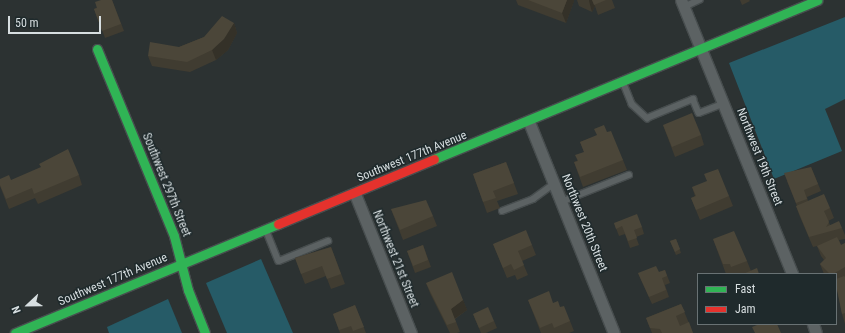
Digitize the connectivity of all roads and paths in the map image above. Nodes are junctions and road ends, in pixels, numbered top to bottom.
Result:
1 (699, 0) edge
2 (817, 0) edge
3 (682, 3) edge
4 (97, 49) dead end
5 (701, 49) junction
6 (623, 82) junction
7 (723, 104) junction
8 (529, 122) junction
9 (629, 175) dead end
10 (554, 184) junction
11 (355, 194) junction
12 (561, 202) junction
13 (502, 211) dead end
14 (266, 230) junction
15 (328, 240) dead end
16 (182, 264) junction
17 (792, 273) edge
18 (15, 333) edge
19 (205, 333) edge
20 (411, 333) edge
21 (614, 333) edge

1 - 3 lane
2 - 5 main road, Southwest 177th Avenue
3 - 5 street, Northwest 19th Street
4 - 16 main road, Southwest 297th Street
5 - 6 main road, Southwest 177th Avenue
5 - 7 street, Northwest 19th Street
6 - 7 lane
6 - 8 main road, Southwest 177th Avenue
7 - 17 street, Northwest 19th Street
8 - 10 street, Northwest 20th Street
8 - 11 main road, Southwest 177th Avenue
9 - 12 lane
10 - 12 street, Northwest 20th Street
10 - 13 lane
11 - 14 main road, Southwest 177th Avenue
11 - 20 street, Northwest 21st Street
12 - 21 street, Northwest 20th Street
14 - 15 lane
14 - 16 main road, Southwest 177th Avenue
16 - 18 main road, Southwest 177th Avenue
16 - 19 main road, Southwest 297th Street

